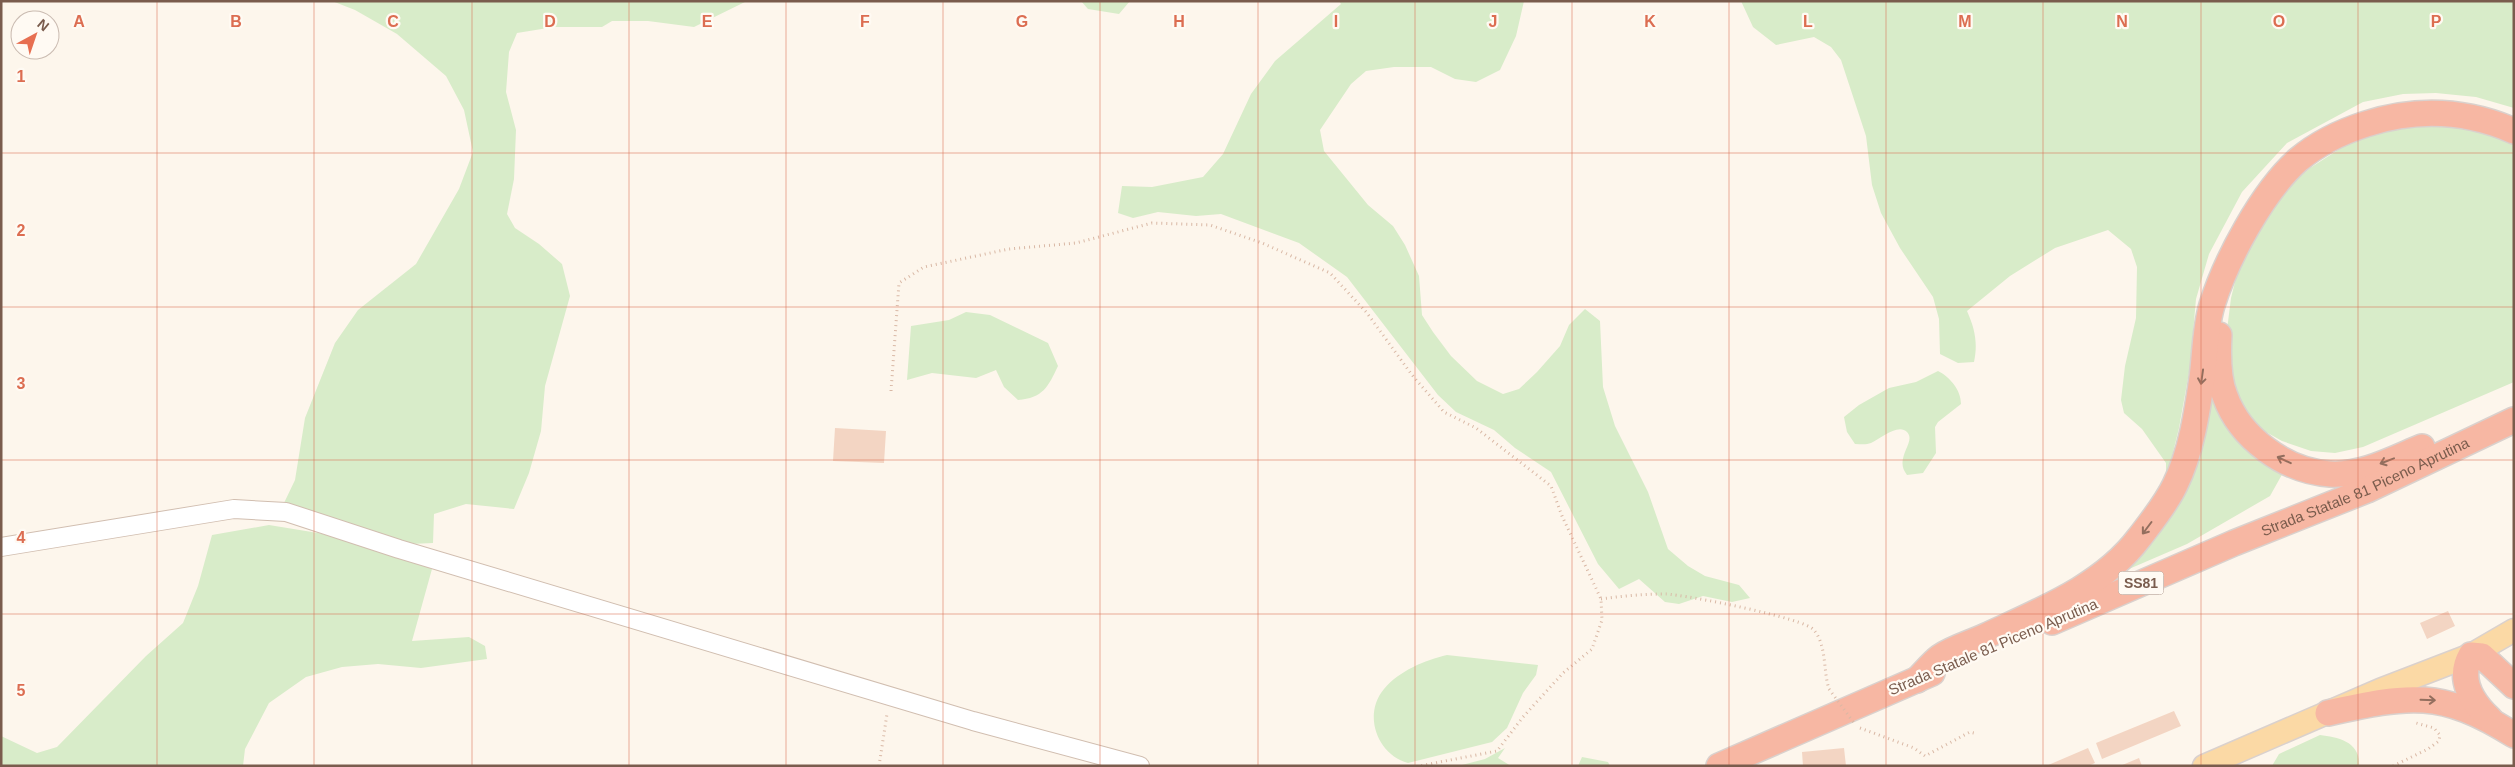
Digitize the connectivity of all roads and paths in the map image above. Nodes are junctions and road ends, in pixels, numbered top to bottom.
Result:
1 (2514, 130) edge
2 (2245, 231) junction
3 (891, 390) dead end
4 (2514, 412) edge
5 (2514, 420) edge
6 (2514, 428) edge
7 (2367, 490) junction
8 (1, 547) edge
9 (1601, 599) junction
10 (2514, 630) edge
11 (2472, 655) junction
12 (1917, 680) junction
13 (2514, 686) edge
14 (890, 696) junction
15 (2328, 713) junction
16 (2492, 721) junction
17 (2413, 723) dead end
18 (1854, 724) dead end
19 (1860, 729) dead end
20 (1974, 733) dead end
21 (2514, 735) edge
22 (879, 766) edge
23 (1140, 766) edge
24 (1419, 766) edge
25 (1719, 766) edge
26 (2204, 766) edge
27 (2393, 766) edge

1 - 2 highway
4 -> 2 highway
2 -> 12 highway
3 - 9 path
5 - 7 highway, Strada Statale 81 Piceno Aprutina / SS81
6 - 7 highway
7 - 12 highway, Strada Statale 81 Piceno Aprutina / SS81
8 - 14 street
9 - 18 path, bridge
9 - 24 path
10 - 11 main road
11 - 13 highway
11 - 15 main road
11 - 16 highway
12 - 25 highway, Strada Statale 81 Piceno Aprutina / SS81
14 - 22 path
14 - 23 street
15 -> 16 highway
15 - 26 main road
16 - 21 highway
17 - 27 path
19 - 20 path

